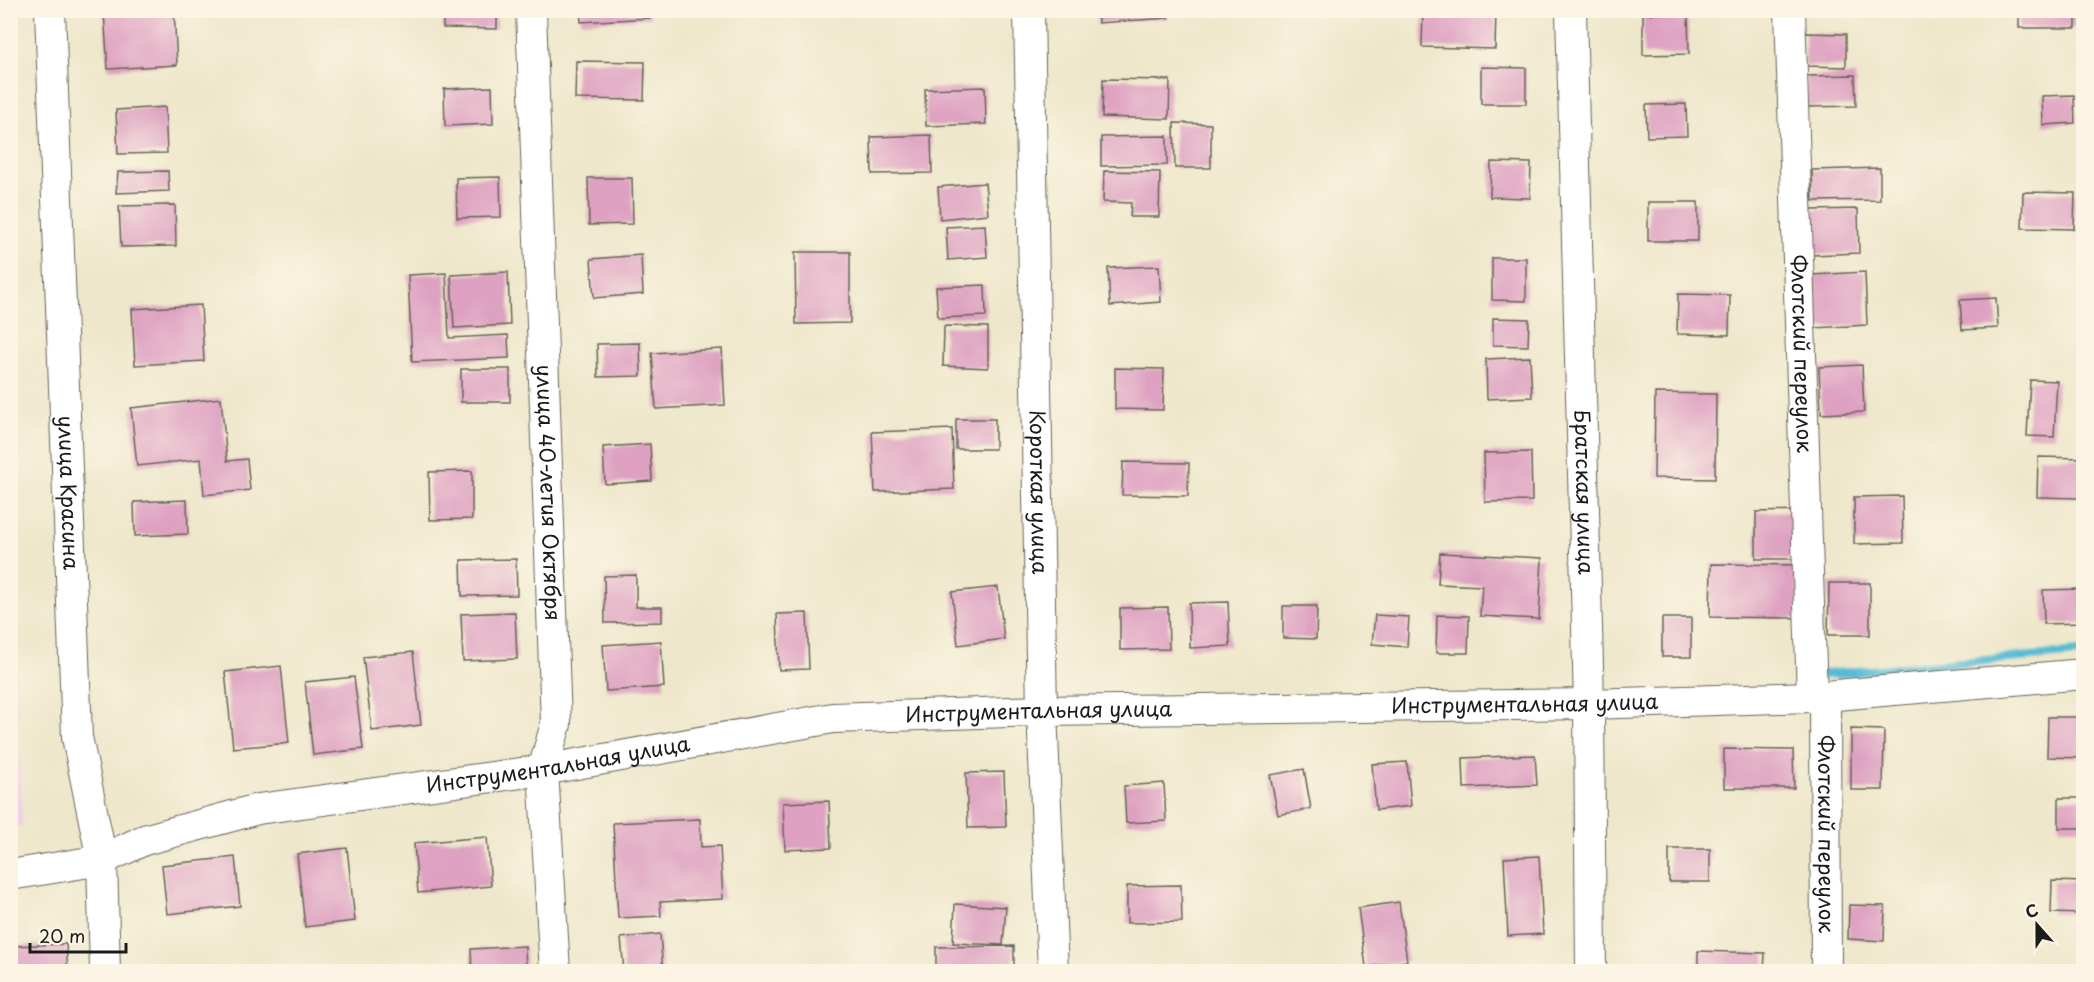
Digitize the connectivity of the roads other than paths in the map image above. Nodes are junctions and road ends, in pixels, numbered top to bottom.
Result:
1 (50, 10) edge
2 (531, 10) edge
3 (1029, 10) edge
4 (1571, 10) edge
5 (1790, 10) edge
6 (2084, 674) edge
7 (1819, 697) junction
8 (1589, 704) junction
9 (1042, 711) junction
10 (543, 770) junction
11 (102, 860) junction
12 (10, 875) edge
13 (105, 972) edge
14 (555, 972) edge
15 (1053, 972) edge
16 (1591, 972) edge
17 (1826, 972) edge

1 - 11 street, улица Красина
2 - 10 street, улица 40-летия Октября
3 - 9 street, Короткая улица
4 - 8 street, Братская улица
5 - 7 street, Флотский переулок
6 - 7 street, Инструментальная улица
7 - 8 street, Инструментальная улица
7 - 17 street, Флотский переулок
8 - 9 street, Инструментальная улица
8 - 16 street, Братская улица
9 - 10 street, Инструментальная улица
9 - 15 street, Короткая улица
10 - 11 street, Инструментальная улица
10 - 14 street, улица 40-летия Октября
11 - 12 street, Инструментальная улица
11 - 13 street, улица Красина

